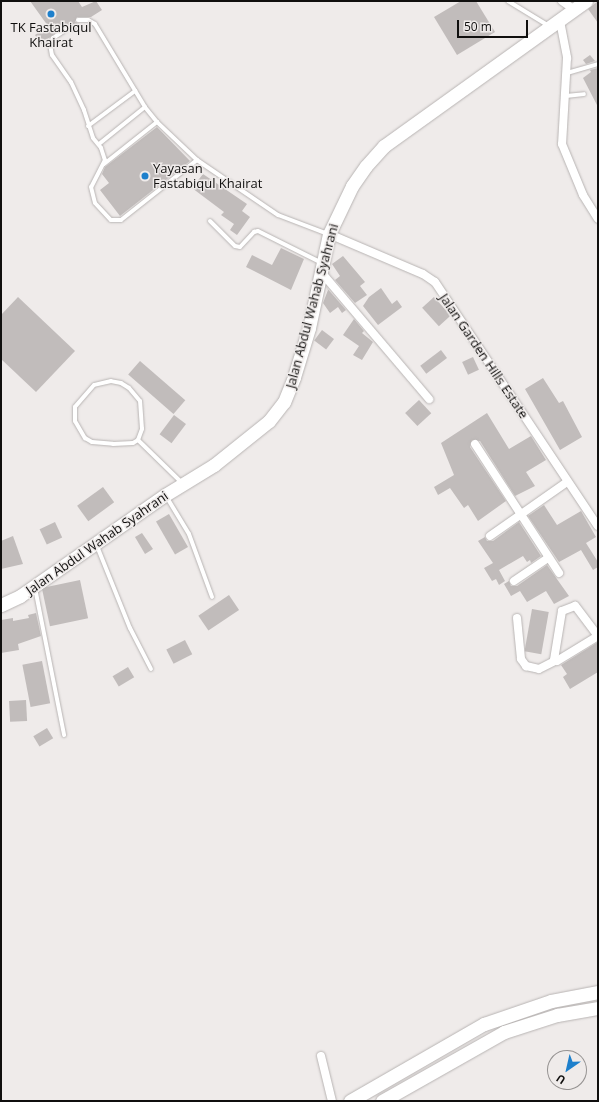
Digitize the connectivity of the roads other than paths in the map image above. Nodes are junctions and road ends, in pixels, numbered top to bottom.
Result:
1 (508, 1) edge
2 (562, 1) edge
3 (586, 1) edge
4 (575, 10) junction
5 (78, 20) dead end
6 (556, 24) junction
7 (68, 28) dead end
8 (598, 64) edge
9 (567, 73) junction
10 (135, 91) junction
11 (584, 94) dead end
12 (566, 96) junction
13 (145, 107) junction
14 (157, 122) junction
15 (88, 126) junction
16 (98, 144) junction
17 (197, 160) junction
18 (103, 165) junction
19 (598, 219) edge
20 (210, 221) dead end
21 (329, 234) junction
22 (322, 268) junction
23 (429, 399) dead end
24 (138, 440) junction
25 (475, 444) dead end
26 (568, 482) junction
27 (183, 484) junction
28 (166, 495) junction
29 (520, 516) junction
30 (598, 526) edge
31 (490, 536) dead end
32 (96, 544) junction
33 (548, 558) junction
34 (559, 573) dead end
35 (514, 581) dead end
36 (35, 586) junction
37 (212, 597) dead end
38 (1, 605) edge
39 (516, 618) dead end
40 (598, 636) edge
41 (555, 661) junction
42 (151, 669) dead end
43 (64, 735) dead end
44 (598, 992) edge
45 (598, 1008) edge
46 (321, 1056) dead end
47 (332, 1101) edge
48 (350, 1101) edge
49 (382, 1101) edge

1 - 6 lane
2 - 4 street
3 - 4 main road, Jalan Abdul Wahab Syahrani
4 - 6 main road, Jalan Abdul Wahab Syahrani
5 - 10 lane
6 - 9 street
6 - 21 main road, Jalan Abdul Wahab Syahrani
7 - 15 lane
8 - 9 lane
9 - 12 street
10 - 13 lane
10 - 15 lane
11 - 12 lane
12 - 19 street
13 - 14 lane
13 - 16 lane
14 - 17 lane
14 - 18 lane
15 - 16 lane
16 - 18 lane
17 - 18 lane
17 - 21 lane
20 - 22 lane
21 - 22 main road, Jalan Abdul Wahab Syahrani
21 - 26 street, Jalan Garden Hills Estate
22 - 23 street
22 - 27 main road, Jalan Abdul Wahab Syahrani
24 - 24 lane
24 - 27 lane
25 - 29 street
26 - 29 street
26 - 30 street, Jalan Garden Hills Estate
27 - 28 main road, Jalan Abdul Wahab Syahrani
28 - 32 main road, Jalan Abdul Wahab Syahrani
28 - 37 lane
29 - 31 street
29 - 33 street
32 - 36 main road, Jalan Abdul Wahab Syahrani
32 - 42 lane
33 - 34 street
33 - 35 street
36 - 38 main road, Jalan Abdul Wahab Syahrani
36 - 43 lane
39 - 41 street
40 - 41 street
40 - 41 street
44 - 48 main road
45 - 49 main road
46 - 47 street

